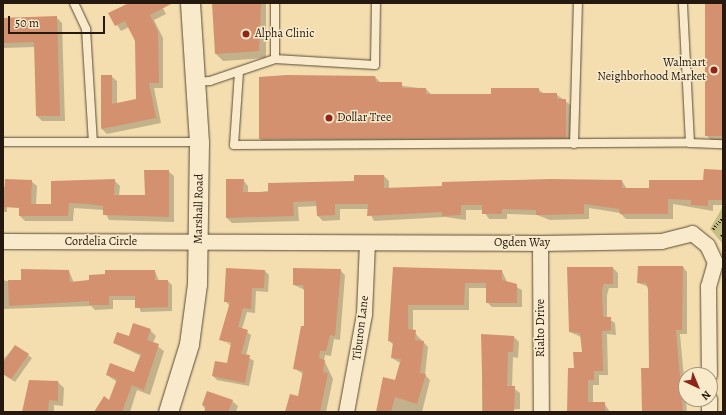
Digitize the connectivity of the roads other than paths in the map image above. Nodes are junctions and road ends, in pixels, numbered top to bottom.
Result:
1 (74, 3) edge
2 (190, 3) edge
3 (275, 3) edge
4 (376, 3) edge
5 (578, 3) edge
6 (683, 3) edge
7 (275, 59) junction
8 (239, 72) junction
9 (195, 82) junction
10 (3, 142) edge
11 (93, 142) junction
12 (199, 142) junction
13 (690, 143) junction
14 (574, 144) junction
15 (723, 144) edge
16 (3, 241) edge
17 (198, 243) junction
18 (367, 243) junction
19 (540, 243) junction
20 (714, 367) edge
21 (168, 412) edge
22 (346, 412) edge
23 (541, 412) edge

1 - 11 lane
2 - 9 street, Marshall Road
3 - 7 lane
4 - 7 lane
5 - 14 lane
6 - 13 lane
7 - 8 lane
8 - 9 lane
8 - 14 lane
9 - 12 street, Marshall Road
10 - 11 lane
11 - 12 lane
12 - 17 street, Marshall Road
13 - 14 lane
13 - 15 lane
16 - 17 street, Cordelia Circle
17 - 18 street, Ogden Way
17 - 21 street, Marshall Road
18 - 19 street, Ogden Way
18 - 22 street, Tiburon Lane
19 - 20 street, Ogden Way
19 - 23 street, Rialto Drive

